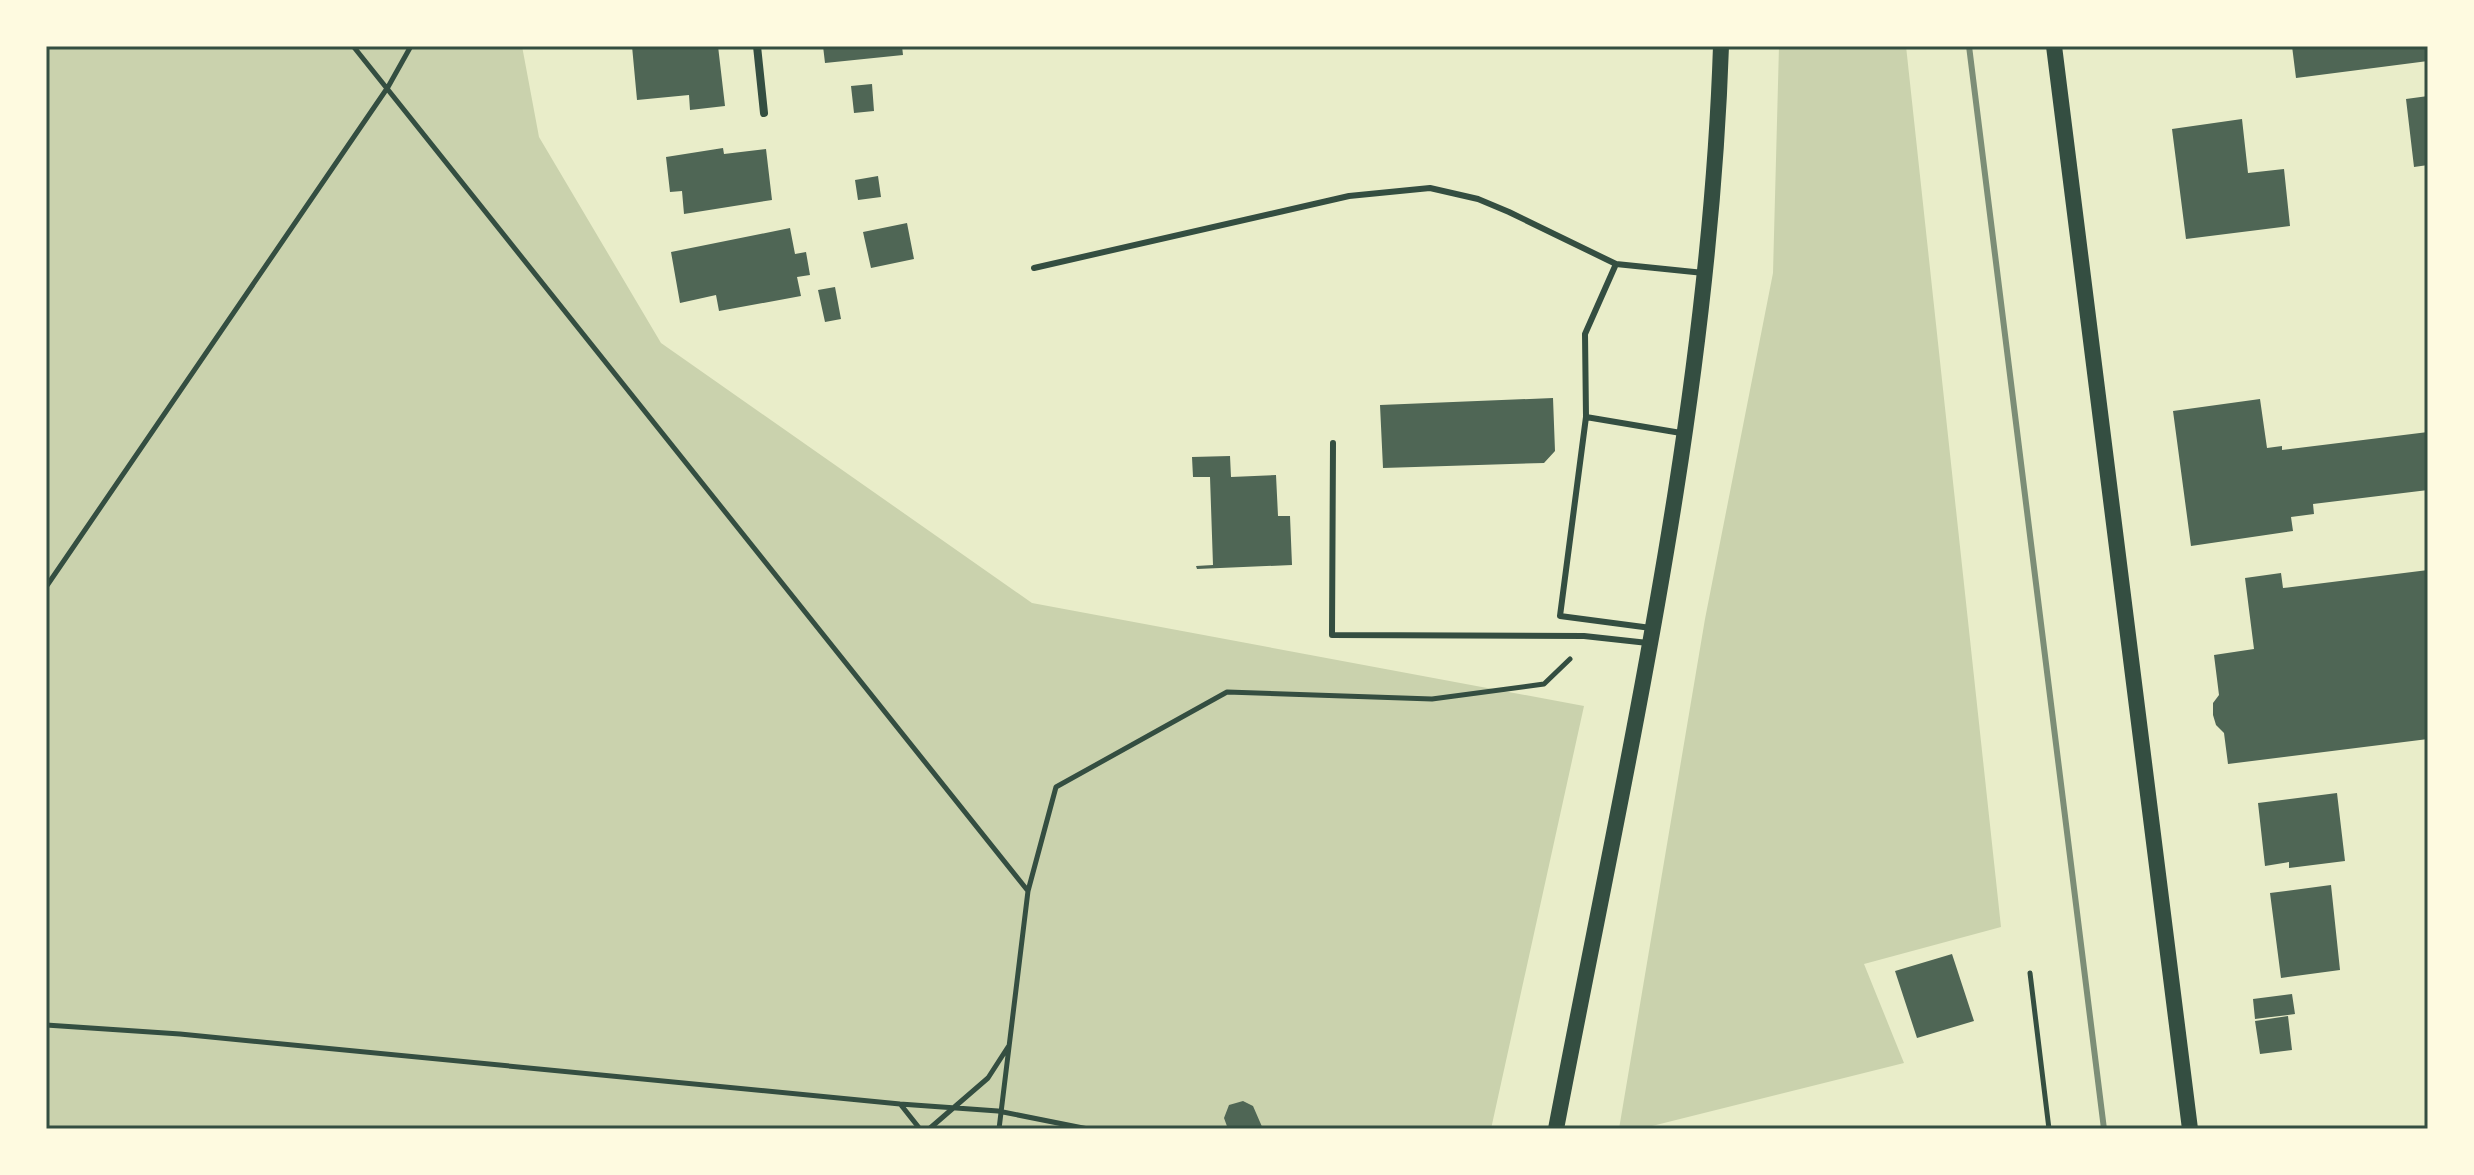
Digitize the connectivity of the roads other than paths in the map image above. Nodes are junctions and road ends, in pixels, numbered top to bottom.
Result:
1 (757, 46) edge
2 (1721, 46) edge
3 (2054, 46) edge
4 (764, 113) dead end
5 (1616, 264) junction
6 (1034, 268) dead end
7 (1704, 273) junction
8 (1586, 417) junction
9 (1684, 434) junction
10 (1333, 443) dead end
11 (1650, 636) junction
12 (1556, 1129) edge
13 (2190, 1129) edge

1 - 4 street
2 - 7 main road
3 - 13 main road
5 - 6 lane
5 - 7 lane
5 - 8 lane
7 - 9 main road
8 - 9 lane
8 - 11 lane
9 - 11 main road
10 - 11 lane
11 - 12 main road

